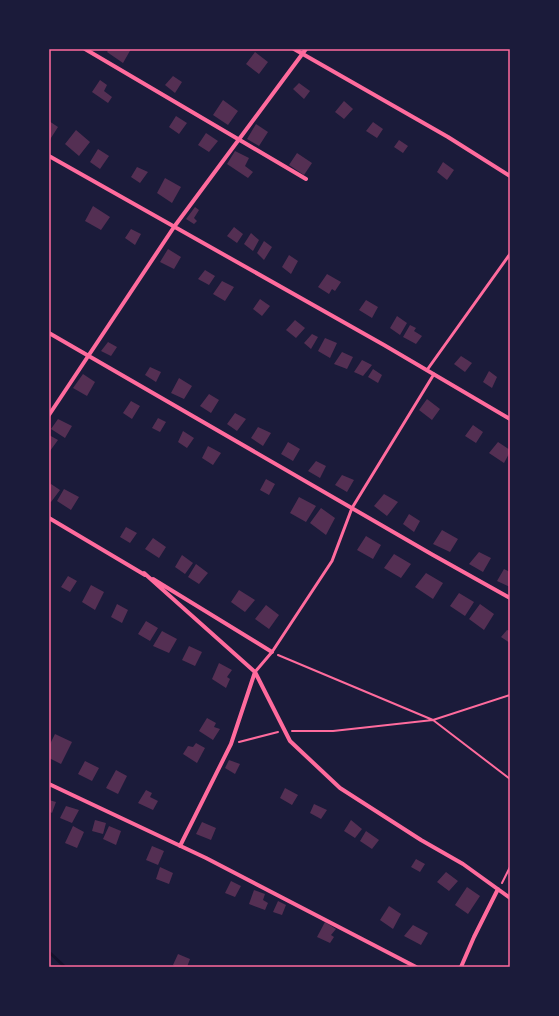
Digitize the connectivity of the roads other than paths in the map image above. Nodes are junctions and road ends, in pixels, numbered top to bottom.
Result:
1 (85, 49) edge
2 (294, 49) edge
3 (306, 49) edge
4 (302, 54) junction
5 (238, 139) junction
6 (49, 156) edge
7 (510, 176) edge
8 (306, 179) dead end
9 (174, 227) junction
10 (510, 254) edge
11 (49, 333) edge
12 (90, 356) junction
13 (427, 370) junction
14 (434, 374) junction
15 (49, 415) edge
16 (510, 419) edge
17 (352, 508) junction
18 (49, 518) edge
19 (144, 574) junction
20 (510, 598) edge
21 (272, 652) junction
22 (255, 672) junction
23 (49, 784) edge
24 (180, 846) junction
25 (498, 889) junction
26 (510, 898) edge
27 (416, 967) edge
28 (461, 967) edge

1 - 5 street
2 - 4 street
3 - 4 street
4 - 5 street
4 - 7 street
5 - 8 street
5 - 9 street
6 - 9 street
9 - 12 street
9 - 13 street
10 - 13 lane
11 - 12 street
12 - 15 street
12 - 17 street
13 - 14 street
14 - 16 street
14 - 17 lane
17 - 20 street
17 - 21 lane
18 - 19 street
19 - 21 street
19 - 22 street
21 - 22 lane
22 - 24 street
22 - 25 street
23 - 24 street
24 - 27 street
25 - 26 street
25 - 28 street

